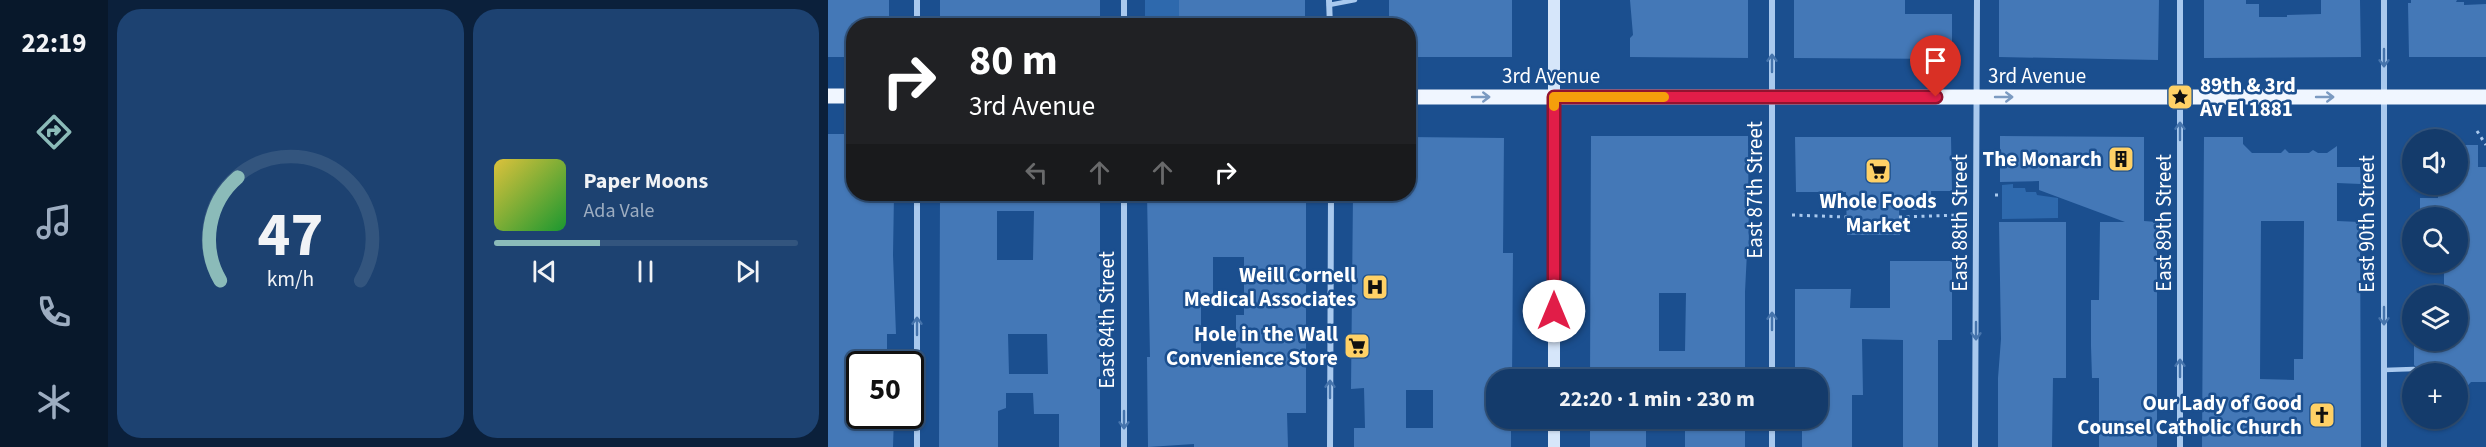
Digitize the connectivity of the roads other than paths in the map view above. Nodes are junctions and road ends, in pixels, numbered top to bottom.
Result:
1 (917, 0) edge
2 (1124, 0) edge
3 (1355, 0) edge
4 (1554, 0) edge
5 (1772, 0) edge
6 (1977, 0) edge
7 (2180, 0) edge
8 (2384, 0) edge
9 (1329, 2) edge
10 (917, 18) edge
11 (1124, 18) edge
12 (1330, 18) edge
13 (828, 96) edge
14 (846, 96) edge
15 (1416, 97) edge
16 (1554, 97) junction
17 (1772, 97) junction
18 (1977, 97) junction
19 (2180, 97) junction
20 (2384, 97) junction
21 (2486, 97) edge
22 (917, 201) edge
23 (1124, 201) edge
24 (1331, 201) edge
25 (1554, 369) edge
26 (1772, 369) edge
27 (2402, 369) edge
28 (2384, 370) junction
29 (1554, 429) edge
30 (1772, 429) edge
31 (916, 447) edge
32 (1124, 447) edge
33 (1330, 447) edge
34 (1554, 447) edge
35 (1772, 447) edge
36 (1976, 447) edge
37 (2180, 447) edge
38 (2384, 447) edge

1 - 10 street
2 - 11 street
3 - 9 lane
4 - 16 main road
17 -> 5 street, East 87th Street
6 - 18 street, East 88th Street
7 - 19 street, East 89th Street
8 -> 20 street, East 90th Street
9 - 12 street
13 - 14 main road
15 -> 16 main road, 3rd Avenue
16 - 17 main road, 3rd Avenue
16 - 25 main road
17 - 18 main road, 3rd Avenue
26 -> 17 street, East 87th Street
18 -> 19 main road, 3rd Avenue
18 -> 36 street, East 88th Street
19 -> 20 main road, 3rd Avenue
37 -> 19 street, East 89th Street
20 - 21 main road, 3rd Avenue
20 -> 28 street, East 90th Street
31 -> 22 street
23 -> 32 street, East 84th Street
33 -> 24 street
27 - 28 lane
28 - 38 street, East 90th Street
29 - 34 main road
30 - 35 street

